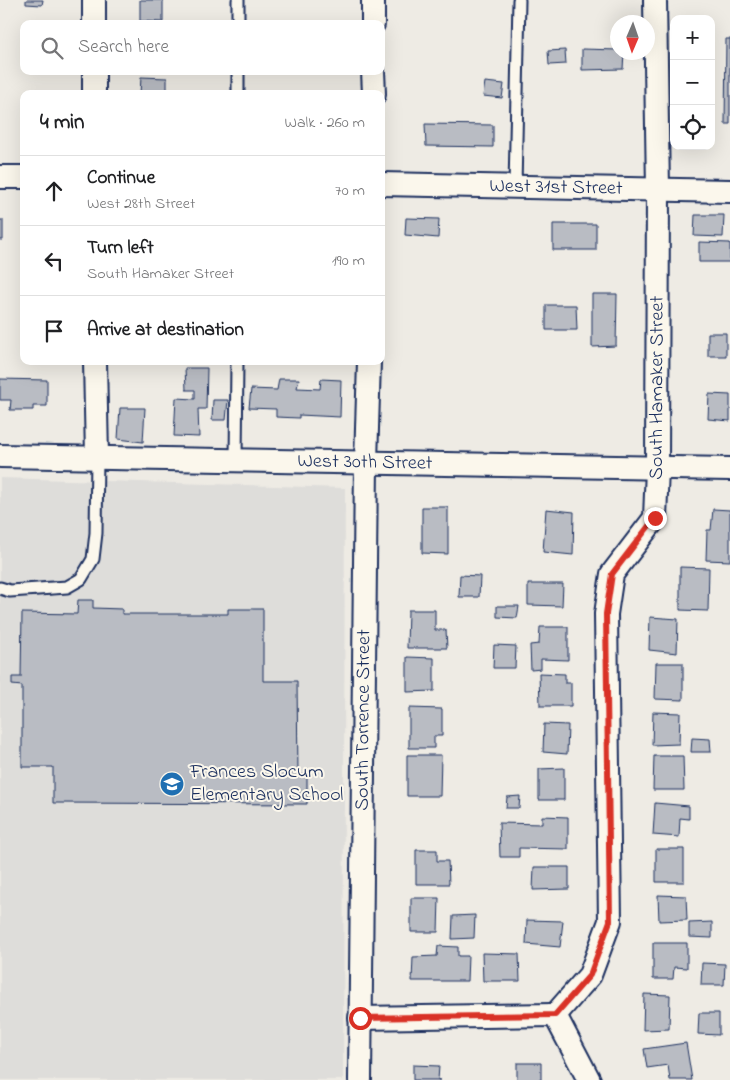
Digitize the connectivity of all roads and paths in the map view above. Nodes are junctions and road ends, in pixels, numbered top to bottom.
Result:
1 (94, 0) edge
2 (238, 0) edge
3 (373, 0) edge
4 (519, 0) edge
5 (655, 0) edge
6 (94, 20) edge
7 (238, 20) edge
8 (373, 20) edge
9 (94, 75) edge
10 (238, 75) edge
11 (373, 75) edge
12 (94, 90) edge
13 (238, 90) edge
14 (374, 90) edge
15 (0, 177) edge
16 (20, 177) edge
17 (385, 184) edge
18 (514, 187) junction
19 (658, 190) junction
20 (730, 191) edge
21 (96, 365) edge
22 (237, 365) edge
23 (369, 365) edge
24 (0, 456) edge
25 (97, 457) junction
26 (236, 460) junction
27 (366, 462) junction
28 (657, 468) junction
29 (730, 469) edge
30 (0, 588) edge
31 (555, 1015) junction
32 (360, 1018) junction
33 (360, 1080) edge
34 (590, 1080) edge

1 - 6 street
2 - 7 lane
3 - 8 street
4 - 18 lane
5 - 19 street, South Hamaker Street
9 - 12 street
10 - 13 lane
11 - 14 street
15 - 16 street
17 - 18 street, West 31st Street
18 - 19 street, West 31st Street
19 - 20 street, West 31st Street
19 - 28 street, South Hamaker Street
21 - 25 street
22 - 26 lane
23 - 27 street, South Torrence Street
24 - 25 street, West 30th Street
25 - 26 street, West 30th Street
25 - 30 lane
26 - 27 street, West 30th Street
27 - 28 street, West 30th Street
27 - 32 street, South Torrence Street
28 - 29 street, West 30th Street
28 - 31 street, South Hamaker Street
31 - 32 street
31 - 34 street
32 - 33 street, South Torrence Street

